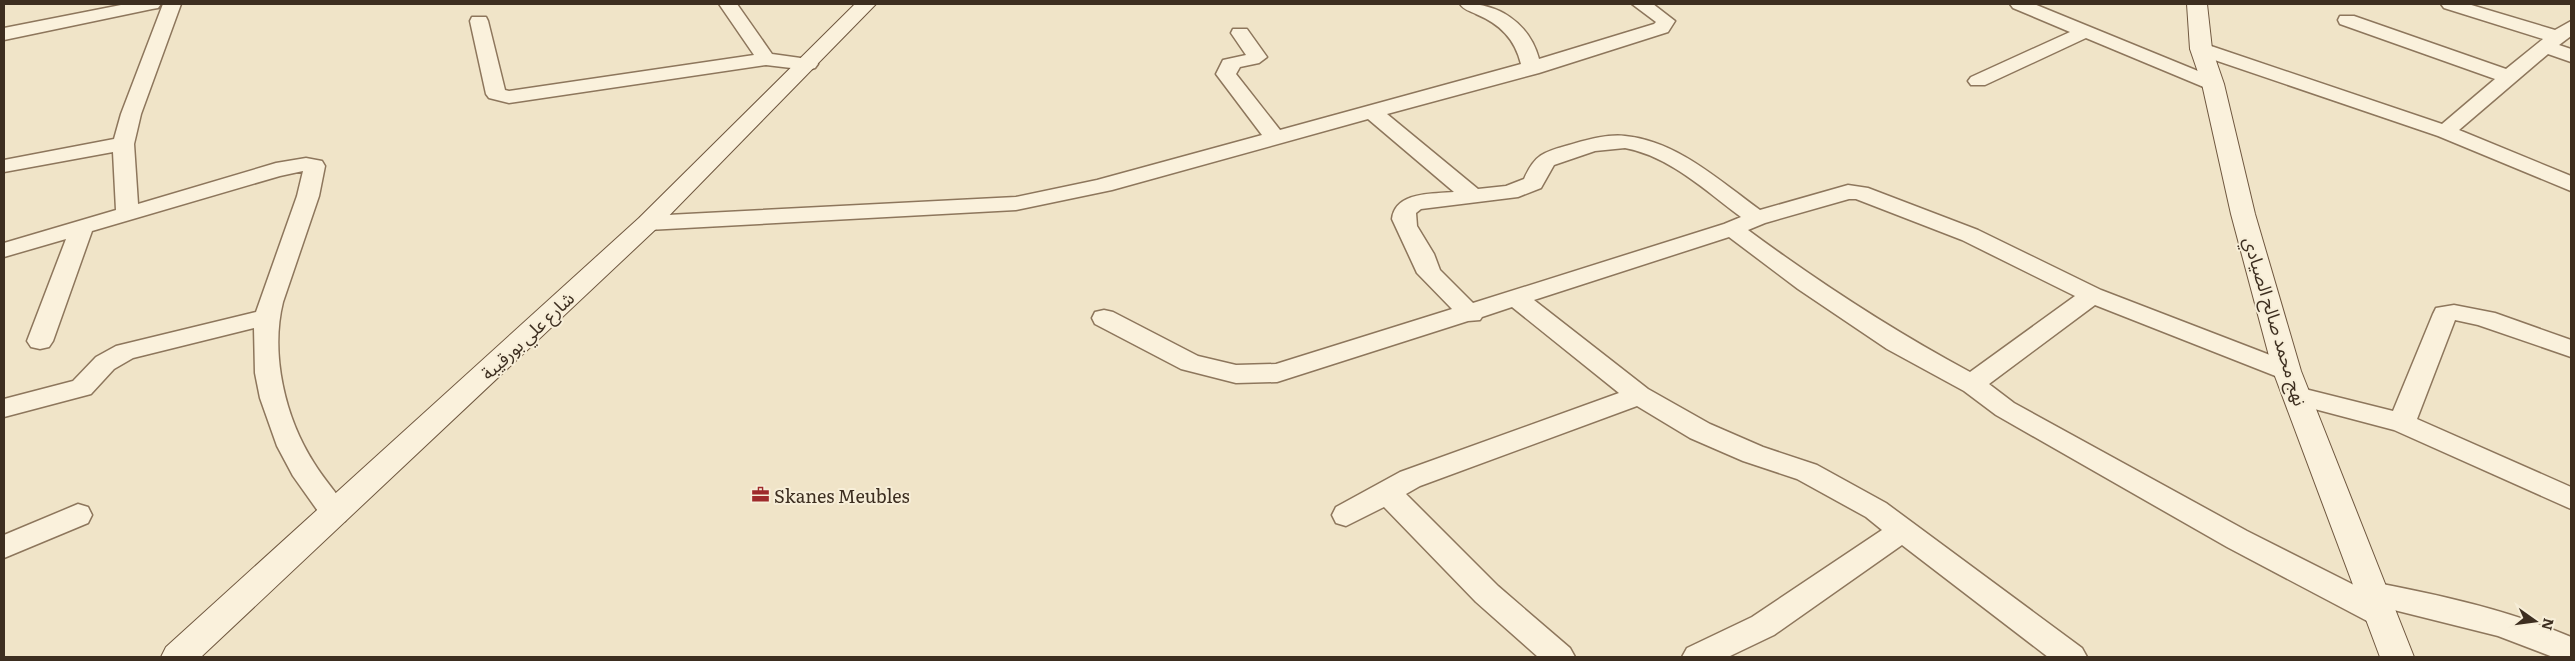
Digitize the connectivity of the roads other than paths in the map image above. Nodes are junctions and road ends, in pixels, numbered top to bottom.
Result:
1 (728, 4) edge
2 (866, 4) edge
3 (1469, 4) edge
4 (1641, 4) edge
5 (2019, 4) edge
6 (2197, 4) edge
7 (2450, 4) edge
8 (170, 5) edge
9 (2347, 20) dead end
10 (479, 21) dead end
11 (2087, 31) junction
12 (4, 34) edge
13 (1240, 34) dead end
14 (2558, 37) edge
15 (2201, 49) junction
16 (2571, 56) edge
17 (766, 58) junction
18 (808, 64) junction
19 (1532, 69) junction
20 (2509, 77) junction
21 (1978, 81) dead end
22 (2213, 84) junction
23 (1373, 113) junction
24 (2445, 132) junction
25 (1275, 138) junction
26 (123, 144) junction
27 (4, 166) edge
28 (2571, 184) edge
29 (1474, 197) junction
30 (127, 214) junction
31 (1757, 218) junction
32 (648, 223) junction
33 (82, 227) junction
34 (1732, 229) junction
35 (4, 250) edge
36 (2092, 295) junction
37 (1516, 298) junction
38 (1471, 314) junction
39 (267, 317) junction
40 (1104, 318) dead end
41 (40, 341) dead end
42 (2571, 349) edge
43 (2292, 384) junction
44 (1973, 386) junction
45 (1639, 396) junction
46 (4, 408) edge
47 (2402, 423) junction
48 (1387, 492) junction
49 (2571, 499) edge
50 (334, 513) junction
51 (78, 515) dead end
52 (1346, 515) dead end
53 (1904, 529) junction
54 (4, 547) edge
55 (2376, 604) junction
56 (2571, 651) edge
57 (178, 657) edge
58 (1559, 657) edge
59 (1698, 657) edge
60 (2071, 657) edge
61 (2397, 657) edge

1 - 17 street
2 - 18 main road, شارع علي بورقيبة
3 - 19 street
4 - 19 street
5 - 11 street
6 - 15 main road, نهج محمد صالح الصيادي
7 - 14 street
8 - 12 street
8 - 26 street
9 - 20 street
10 - 17 street
11 - 21 street
11 - 22 street
13 - 25 street
14 - 16 street
14 - 20 street
15 - 22 main road, نهج محمد صالح الصيادي
15 - 24 street
17 - 18 street
18 - 32 main road, شارع علي بورقيبة
19 - 23 street
20 - 24 street
22 - 43 main road, نهج محمد صالح الصيادي
23 - 25 street
23 - 29 street
24 - 28 street
25 - 32 street
26 - 27 street
26 - 30 street
29 - 31 street
29 - 38 street
30 - 33 street
30 - 39 street
31 - 34 street
31 - 36 street
32 - 50 main road, شارع علي بورقيبة
33 - 35 street
33 - 41 street
34 - 37 street
34 - 44 street
36 - 43 street
36 - 44 street
37 - 38 street
37 - 45 street
38 - 40 street
39 - 46 street
39 - 50 street
42 - 47 street
43 - 47 street
43 - 55 main road, نهج محمد صالح الصيادي
44 - 55 street
45 - 48 street
45 - 53 street
47 - 49 street
48 - 52 street
48 - 58 street
50 - 57 main road, شارع علي بورقيبة
51 - 54 street
53 - 59 street
53 - 60 street
55 - 56 street
55 - 61 main road, نهج محمد صالح الصيادي

